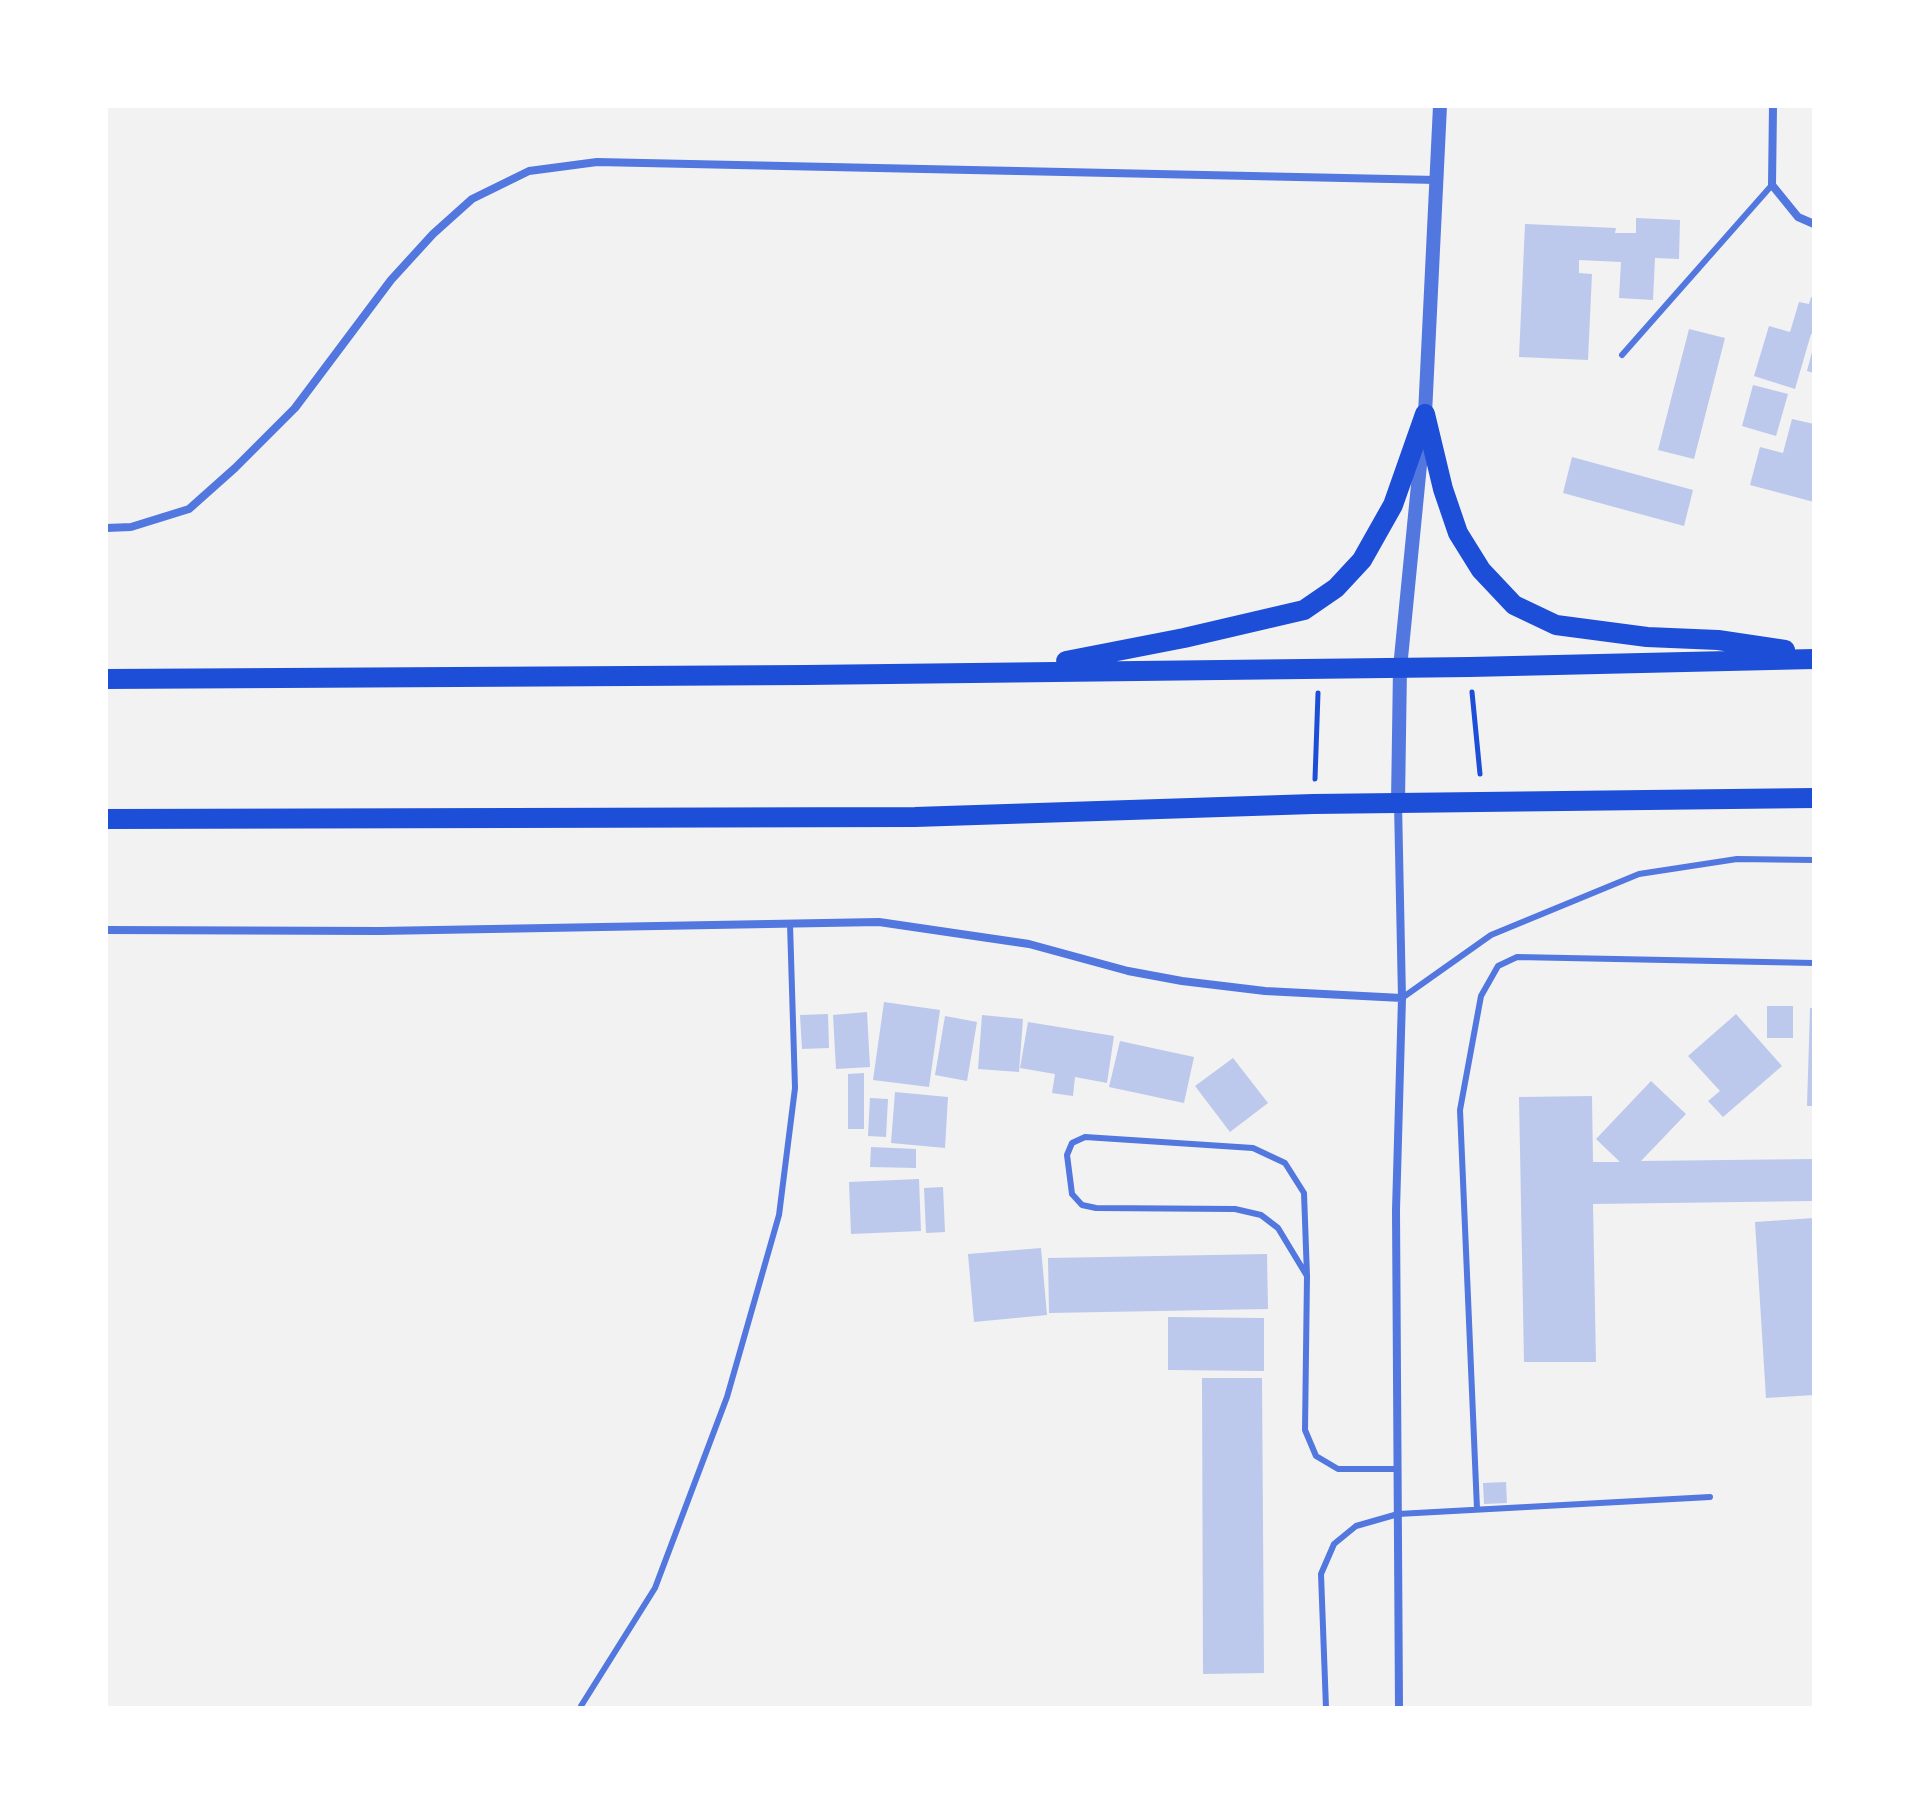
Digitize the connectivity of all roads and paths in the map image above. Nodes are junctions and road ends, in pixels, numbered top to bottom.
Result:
1 (1440, 106) edge
2 (1773, 106) edge
3 (1437, 180) junction
4 (1772, 185) junction
5 (1814, 224) edge
6 (1622, 355) dead end
7 (1425, 414) junction
8 (106, 528) edge
9 (1814, 657) edge
10 (1470, 667) junction
11 (1400, 668) junction
12 (1319, 669) junction
13 (1015, 671) junction
14 (106, 679) edge
15 (1814, 798) edge
16 (1482, 801) junction
17 (1398, 802) junction
18 (1313, 804) junction
19 (106, 819) edge
20 (1814, 860) edge
21 (790, 924) junction
22 (106, 930) edge
23 (1814, 963) edge
24 (1402, 998) junction
25 (1307, 1276) junction
26 (1397, 1469) junction
27 (1710, 1497) dead end
28 (1477, 1509) junction
29 (1398, 1514) junction
30 (581, 1706) edge
31 (1326, 1708) edge
32 (1399, 1708) edge

1 - 3 street
2 - 4 street
3 - 7 street
3 - 8 street
4 - 5 street
4 - 6 lane
7 - 9 main road
7 - 11 street
7 - 13 main road
9 - 10 main road
10 - 11 main road
10 - 16 path
11 - 12 main road
11 - 17 street
12 - 13 main road
12 - 18 path
13 - 14 main road
15 - 16 main road
16 - 17 main road
17 - 18 main road
17 - 24 street
18 - 19 main road
20 - 24 lane
21 - 22 street
21 - 24 street
21 - 30 lane
23 - 28 lane
24 - 26 street
25 - 25 lane
25 - 26 lane
26 - 29 street
27 - 28 lane
28 - 29 lane
29 - 31 lane
29 - 32 street

